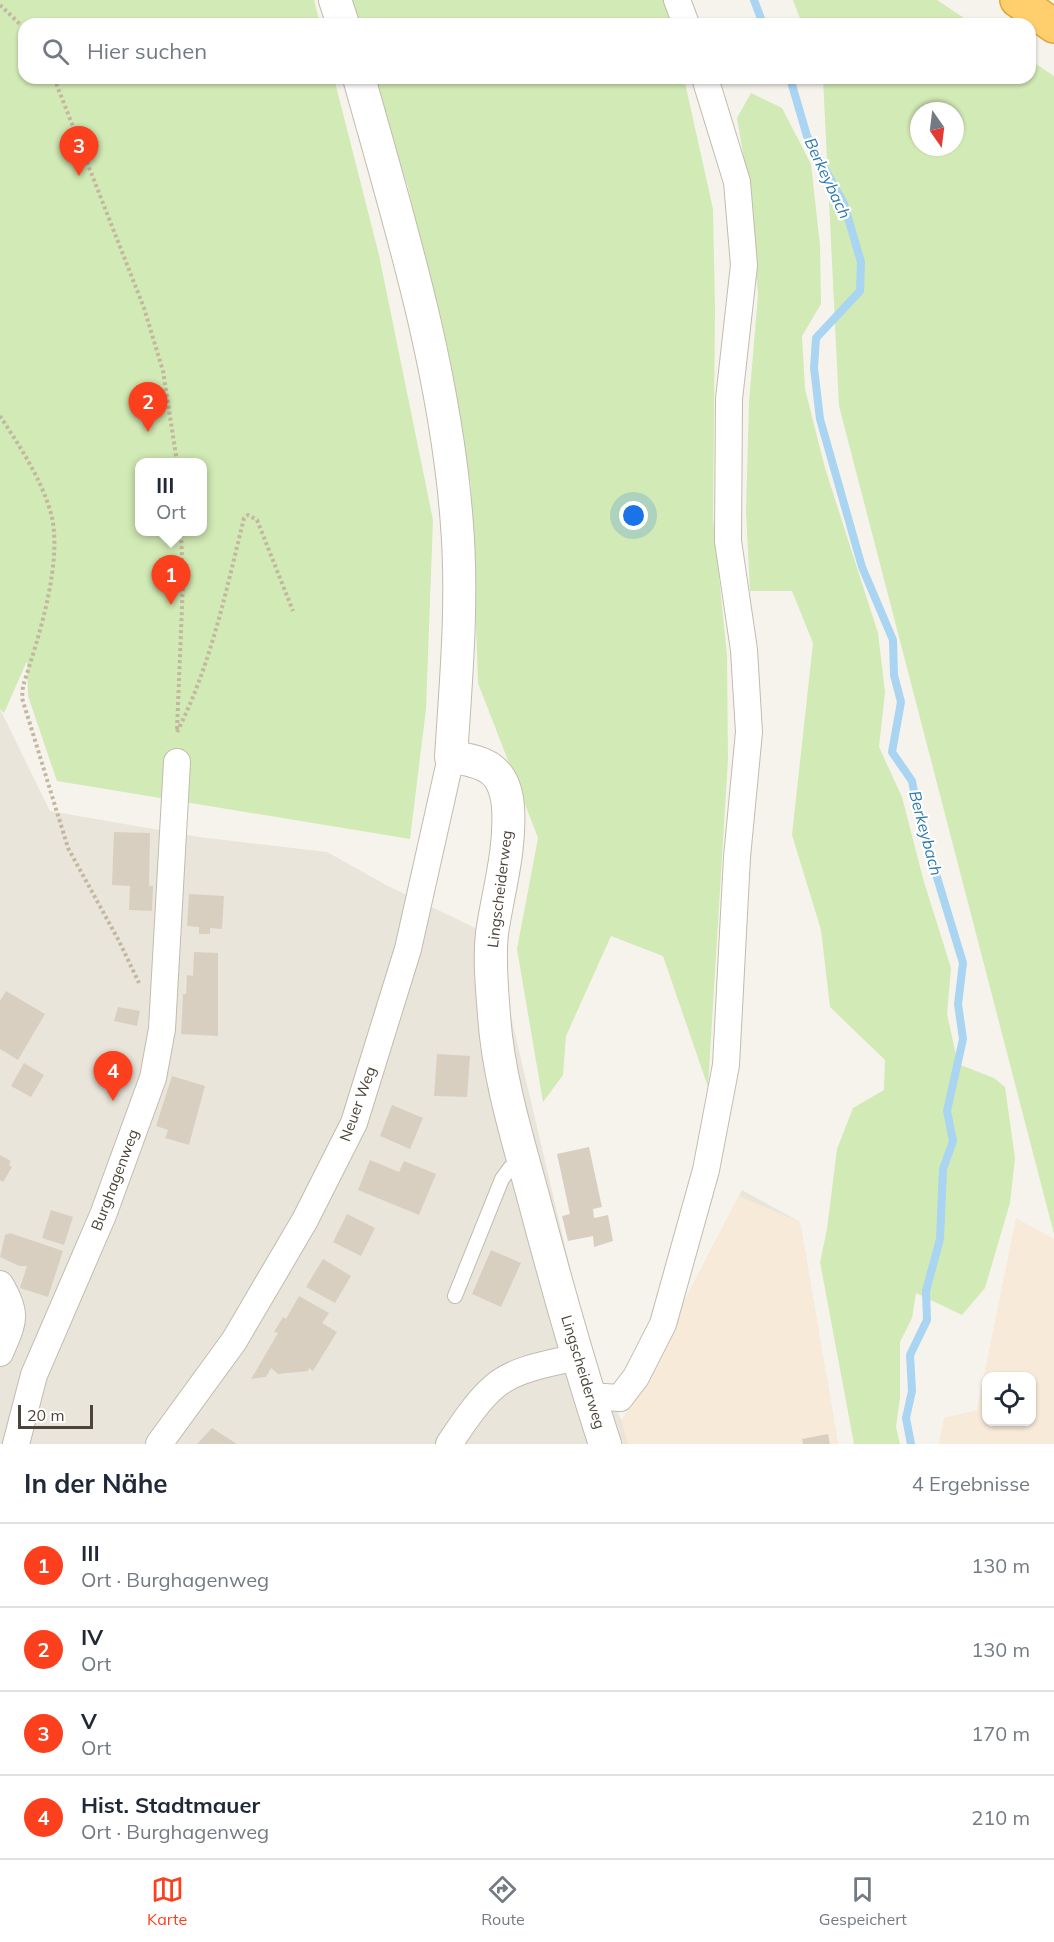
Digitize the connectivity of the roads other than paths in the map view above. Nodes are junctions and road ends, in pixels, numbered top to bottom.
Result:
1 (335, 0) edge
2 (677, 0) edge
3 (1017, 0) edge
4 (341, 18) edge
5 (684, 18) edge
6 (1054, 26) edge
7 (361, 84) edge
8 (707, 84) edge
9 (451, 757) junction
10 (177, 762) road end
11 (524, 1161) junction
12 (0, 1284) edge
13 (455, 1296) dead end
14 (0, 1353) edge
15 (578, 1356) junction
16 (589, 1396) junction
17 (16, 1444) edge
18 (159, 1444) edge
19 (449, 1444) edge
20 (605, 1444) edge

1 - 4 street
2 - 5 street
3 - 6 highway
7 - 9 street
8 - 16 street
9 - 11 street, Lingscheiderweg
9 - 18 street, Neuer Weg
10 - 17 street, Burghagenweg
11 - 13 lane
11 - 15 street, Lingscheiderweg
12 - 14 street
15 - 16 street, Lingscheiderweg
15 - 19 street
16 - 20 street, Lingscheiderweg

